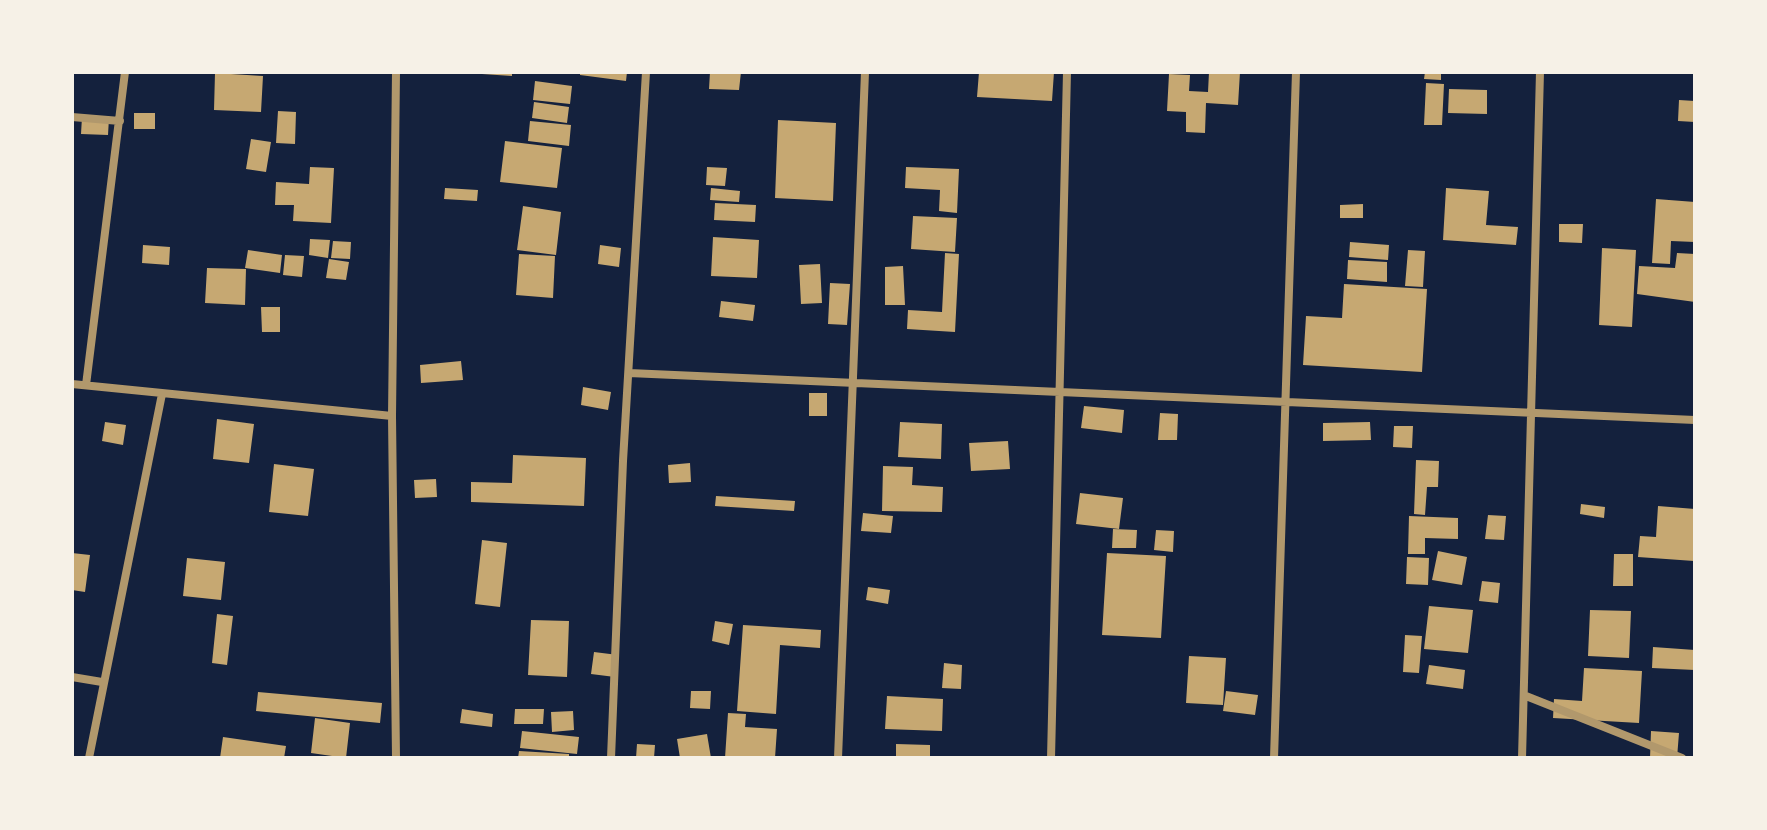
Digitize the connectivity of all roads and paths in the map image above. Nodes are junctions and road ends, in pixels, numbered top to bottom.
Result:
1 (125, 72) edge
2 (396, 72) edge
3 (646, 72) edge
4 (865, 72) edge
5 (1067, 72) edge
6 (1296, 72) edge
7 (1540, 72) edge
8 (72, 117) edge
9 (120, 121) junction
10 (629, 373) junction
11 (853, 382) junction
12 (72, 384) edge
13 (86, 385) junction
14 (162, 394) junction
15 (1057, 395) junction
16 (1283, 404) junction
17 (1532, 415) junction
18 (392, 416) junction
19 (1695, 420) edge
20 (72, 677) edge
21 (102, 682) junction
22 (1526, 696) junction
23 (89, 758) edge
24 (396, 758) edge
25 (611, 758) edge
26 (838, 758) edge
27 (1051, 758) edge
28 (1274, 758) edge
29 (1522, 758) edge
30 (1682, 758) edge

1 - 9 street
2 - 18 street
3 - 10 street
4 - 11 street
5 - 15 street
6 - 16 street
7 - 17 street
8 - 9 street
9 - 13 street
10 - 11 street
10 - 25 street
11 - 15 street
11 - 26 street
12 - 13 street
13 - 14 street
14 - 18 street
14 - 21 street
15 - 16 street
15 - 27 street
16 - 17 street
16 - 28 street
17 - 19 street
17 - 22 street
18 - 24 street
20 - 21 street
21 - 23 street
22 - 29 street
22 - 30 street

